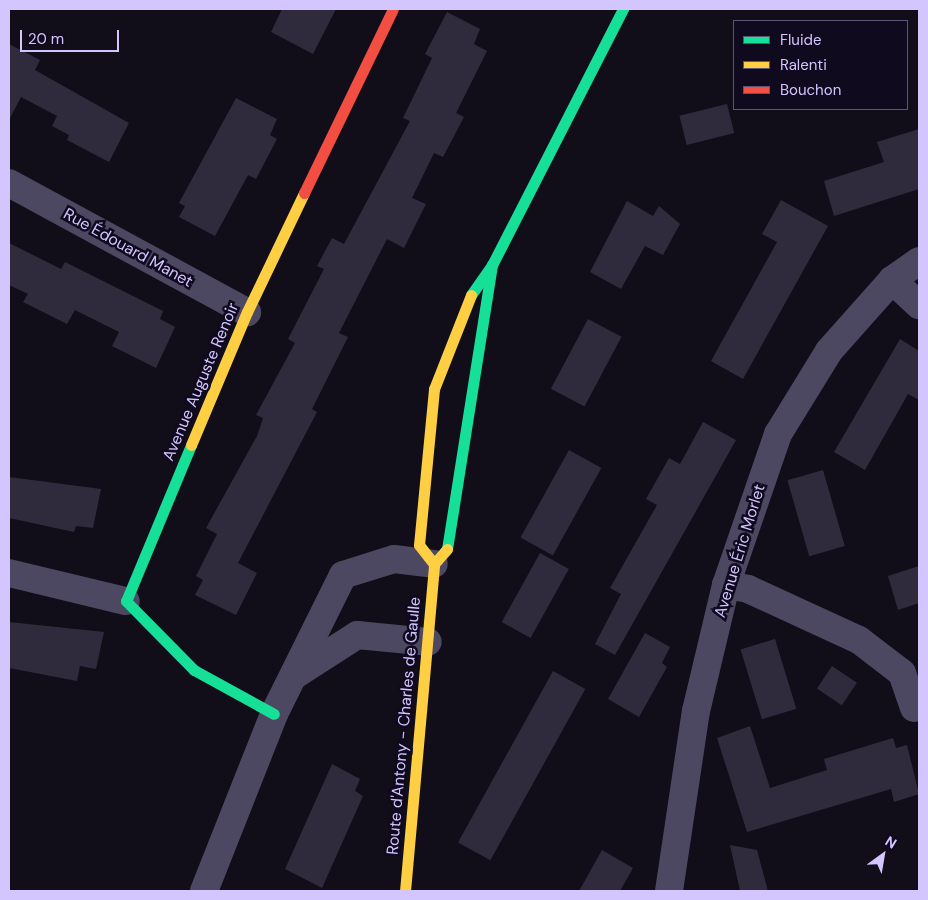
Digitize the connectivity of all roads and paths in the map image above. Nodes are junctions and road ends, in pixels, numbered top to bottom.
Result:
1 (393, 9) edge
2 (623, 9) edge
3 (9, 183) edge
4 (919, 261) edge
5 (492, 265) junction
6 (892, 280) junction
7 (919, 305) edge
8 (247, 312) junction
9 (434, 564) junction
10 (9, 573) edge
11 (726, 585) junction
12 (126, 601) junction
13 (428, 642) junction
14 (294, 676) junction
15 (914, 708) dead end
16 (274, 714) junction
17 (204, 891) edge
18 (405, 891) edge
19 (668, 891) edge

1 - 8 street, Avenue Auguste Renoir
2 - 5 street
3 - 8 street, Rue Édouard Manet
4 - 6 street, Avenue Éric Morlet
5 - 9 street
5 - 9 street
6 - 7 street
6 - 11 street, Avenue Éric Morlet
8 - 12 street, Avenue Auguste Renoir
9 - 13 street, Route d'Antony - Charles de Gaulle
9 - 14 street
10 - 12 street
11 - 15 street
11 - 19 street, Avenue Éric Morlet
12 - 16 street
13 - 14 street
13 - 18 street, Route d'Antony - Charles de Gaulle
14 - 16 street
16 - 17 street

